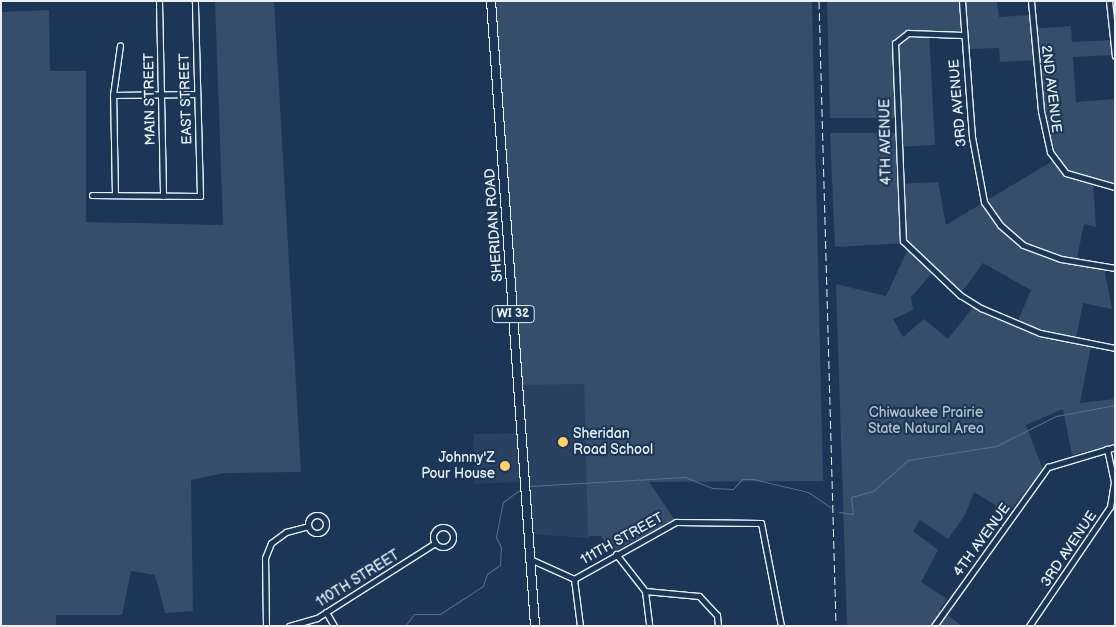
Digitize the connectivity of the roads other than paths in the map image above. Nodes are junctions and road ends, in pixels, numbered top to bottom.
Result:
1 (159, 1) edge
2 (195, 1) edge
3 (491, 1) edge
4 (962, 1) edge
5 (1031, 1) edge
6 (1109, 1) edge
7 (963, 35) junction
8 (120, 45) dead end
9 (1115, 56) edge
10 (197, 94) junction
11 (113, 95) junction
12 (162, 95) junction
13 (1115, 188) edge
14 (92, 195) dead end
15 (115, 195) junction
16 (163, 196) junction
17 (1115, 268) edge
18 (1115, 348) edge
19 (1115, 447) edge
20 (1107, 449) junction
21 (308, 526) dead end
22 (435, 543) dead end
23 (616, 554) junction
24 (530, 559) junction
25 (574, 579) junction
26 (645, 591) junction
27 (326, 612) junction
28 (266, 626) edge
29 (289, 626) edge
30 (334, 626) edge
31 (535, 626) edge
32 (580, 626) edge
33 (649, 626) edge
34 (718, 626) edge
35 (781, 626) edge
36 (934, 626) edge
37 (1029, 626) edge

1 - 12 street, MAIN STREET
2 - 10 street, EAST STREET
3 - 24 main road, SHERIDAN ROAD / WI 32
4 - 7 street, 3RD AVENUE
5 - 13 street, 2ND AVENUE
6 - 9 street
7 - 17 street, 3RD AVENUE
7 - 18 street, 4TH AVENUE
8 - 11 street
10 - 12 street
10 - 16 street, EAST STREET
11 - 12 street
11 - 15 street
12 - 16 street, MAIN STREET
14 - 15 street
15 - 16 street
19 - 20 street
20 - 36 street, 4TH AVENUE
20 - 37 street, 3RD AVENUE
21 - 28 street
22 - 27 street, 110TH STREET
23 - 25 street, 111TH STREET
23 - 26 street
23 - 35 street, 111TH STREET
24 - 25 street, 111TH STREET
24 - 31 main road, SHERIDAN ROAD / WI 32
25 - 32 street
26 - 33 street
26 - 34 street
27 - 29 street, 110TH STREET
27 - 30 street

